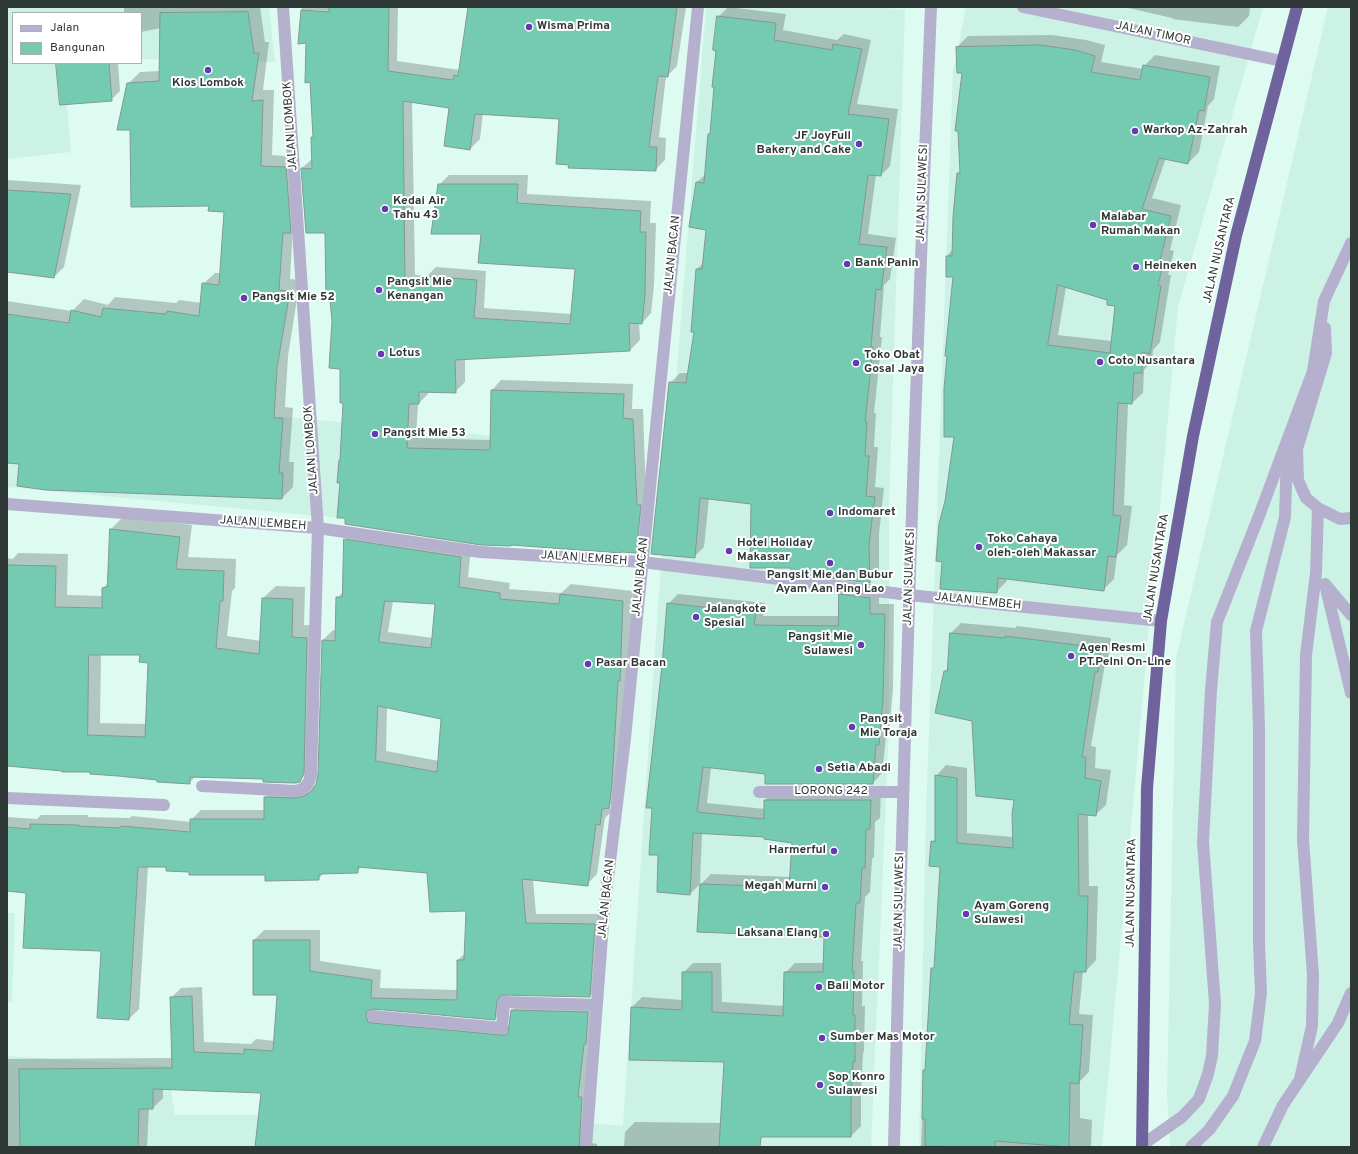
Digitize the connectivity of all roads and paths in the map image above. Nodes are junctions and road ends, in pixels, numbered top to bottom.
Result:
1 (283, 7) edge
2 (698, 7) edge
3 (931, 7) edge
4 (1023, 7) edge
5 (1297, 7) edge
6 (1282, 61) junction
7 (1351, 243) edge
8 (1324, 301) junction
9 (1288, 440) junction
10 (7, 504) edge
11 (1318, 508) junction
12 (1351, 518) edge
13 (318, 528) junction
14 (642, 562) junction
15 (1316, 573) junction
16 (1325, 584) junction
17 (909, 596) junction
18 (1351, 615) edge
19 (1162, 621) junction
20 (1351, 693) edge
21 (202, 786) dead end
22 (760, 792) dead end
23 (903, 792) junction
24 (7, 798) edge
25 (164, 805) dead end
26 (1351, 993) edge
27 (597, 1005) junction
28 (373, 1016) dead end
29 (1300, 1079) junction
30 (1142, 1146) edge
31 (586, 1147) edge
32 (894, 1147) edge
33 (1190, 1147) edge
34 (1263, 1147) edge

1 - 13 street, JALAN LOMBOK
2 - 14 street, JALAN BACAN
3 - 17 street, JALAN SULAWESI
4 - 6 street, JALAN TIMOR
5 - 6 highway, JALAN NUSANTARA
6 - 19 highway, JALAN NUSANTARA
7 - 8 street
8 - 9 street
8 - 11 street
9 - 30 street
9 - 33 street
10 - 13 street, JALAN LEMBEH
11 - 12 street
11 - 15 street
13 - 14 street, JALAN LEMBEH
13 - 21 street, JALAN LOMBOK
14 - 17 street, JALAN LEMBEH
14 - 27 street, JALAN BACAN
15 - 16 street
15 - 29 street
16 - 18 street
16 - 20 street
17 - 19 street, JALAN LEMBEH
17 - 23 street, JALAN SULAWESI
19 - 30 highway, JALAN NUSANTARA
22 - 23 street, LORONG 242
23 - 32 street, JALAN SULAWESI
24 - 25 street
26 - 29 street
27 - 28 street
27 - 31 street, JALAN BACAN
29 - 34 street

